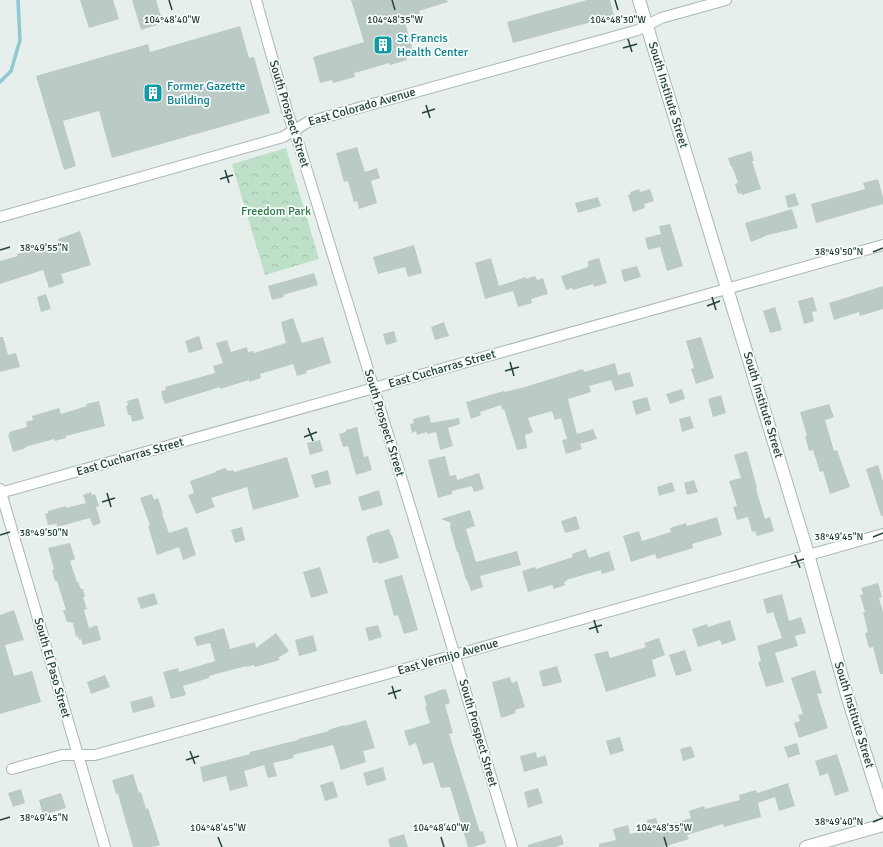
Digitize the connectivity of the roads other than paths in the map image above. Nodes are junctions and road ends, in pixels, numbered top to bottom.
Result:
1 (256, 0) edge
2 (640, 0) edge
3 (726, 0) edge
4 (647, 24) junction
5 (294, 130) junction
6 (0, 217) edge
7 (883, 246) edge
8 (728, 289) junction
9 (374, 388) junction
10 (0, 492) edge
11 (883, 534) edge
12 (808, 554) junction
13 (455, 655) junction
14 (77, 754) junction
15 (12, 769) dead end
16 (883, 810) edge
17 (883, 825) edge
18 (104, 847) edge
19 (512, 847) edge
20 (806, 847) edge

1 - 5 street, South Prospect Street
2 - 4 street, South Institute Street
3 - 4 street, East Colorado Avenue
4 - 5 street, East Colorado Avenue
4 - 8 street, South Institute Street
5 - 6 street, East Colorado Avenue
5 - 9 street, South Prospect Street
7 - 8 street, East Cucharras Street
8 - 9 street, East Cucharras Street
8 - 12 street, South Institute Street
9 - 10 street, East Cucharras Street
9 - 13 street, South Prospect Street
10 - 14 street, South El Paso Street
11 - 12 street, East Vermijo Avenue
12 - 13 street, East Vermijo Avenue
12 - 16 street, South Institute Street
13 - 14 street, East Vermijo Avenue
13 - 19 street, South Prospect Street
14 - 15 street, East Vermijo Avenue
14 - 18 street, South El Paso Street
17 - 20 street

